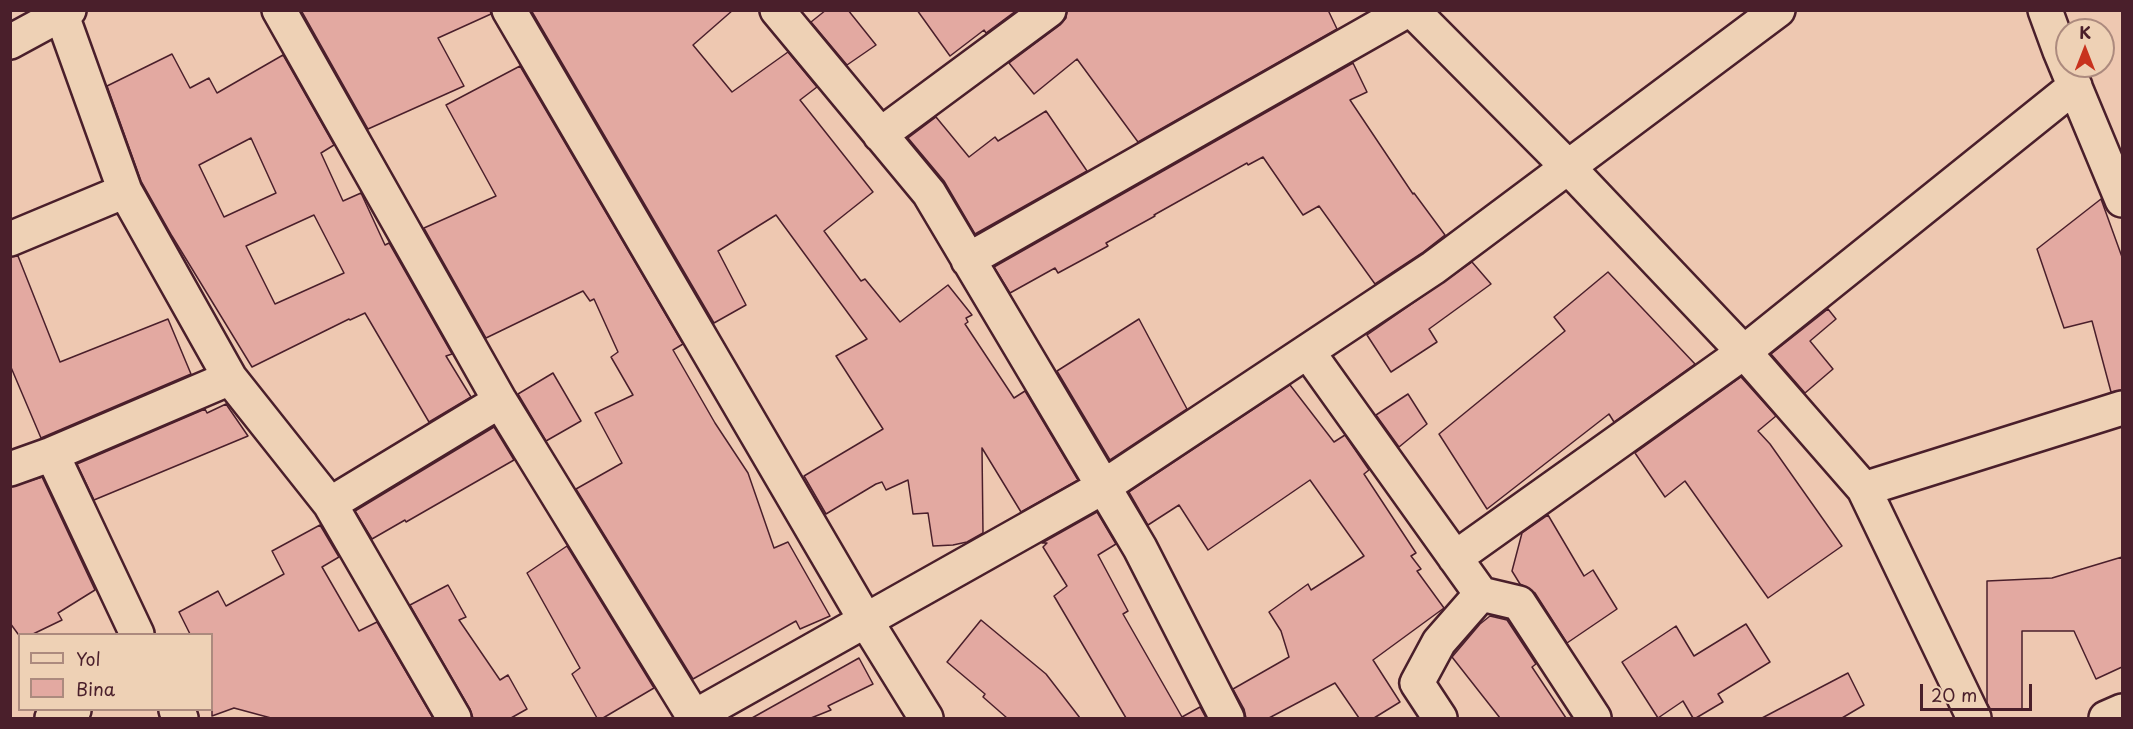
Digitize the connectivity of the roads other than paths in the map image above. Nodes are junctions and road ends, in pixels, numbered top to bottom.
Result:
1 (279, 10) edge
2 (509, 10) edge
3 (777, 10) edge
4 (1049, 10) edge
5 (1410, 10) edge
6 (1778, 10) edge
7 (2045, 10) edge
8 (63, 12) edge
9 (10, 42) edge
10 (2075, 86) junction
11 (880, 135) junction
12 (1569, 167) junction
13 (2119, 185) edge
14 (125, 191) junction
15 (10, 239) edge
16 (968, 260) junction
17 (1308, 352) junction
18 (1744, 352) junction
19 (230, 378) junction
20 (500, 401) junction
21 (2122, 408) edge
22 (52, 454) junction
23 (10, 469) edge
24 (1103, 487) junction
25 (1864, 489) junction
26 (330, 504) junction
27 (1455, 558) junction
28 (1480, 594) junction
29 (866, 621) junction
30 (137, 633) edge
31 (71, 711) edge
32 (2122, 711) edge
33 (52, 718) edge
34 (454, 718) edge
35 (694, 718) edge
36 (926, 718) edge
37 (1227, 718) edge
38 (1440, 718) edge
39 (1594, 718) edge
40 (1974, 718) edge
41 (2106, 718) edge

1 - 20 street
2 - 29 street
3 - 11 street
4 - 11 street
5 - 12 street
5 - 16 street
6 - 12 street
7 - 10 street
8 - 9 street
8 - 14 street
10 - 13 street
10 - 18 street
11 - 16 street
12 - 17 street
12 - 18 street
14 - 15 street
14 - 19 street
16 - 24 street
17 - 24 street
17 - 27 street
18 - 25 street
18 - 27 street
19 - 22 street
19 - 26 street
20 - 26 street
20 - 35 street
21 - 25 street
22 - 23 street
22 - 30 street
24 - 29 street
24 - 37 street
25 - 40 street
26 - 34 street
27 - 28 street
28 - 38 street
28 - 39 street
29 - 35 street
29 - 36 street
31 - 33 street
32 - 41 street

